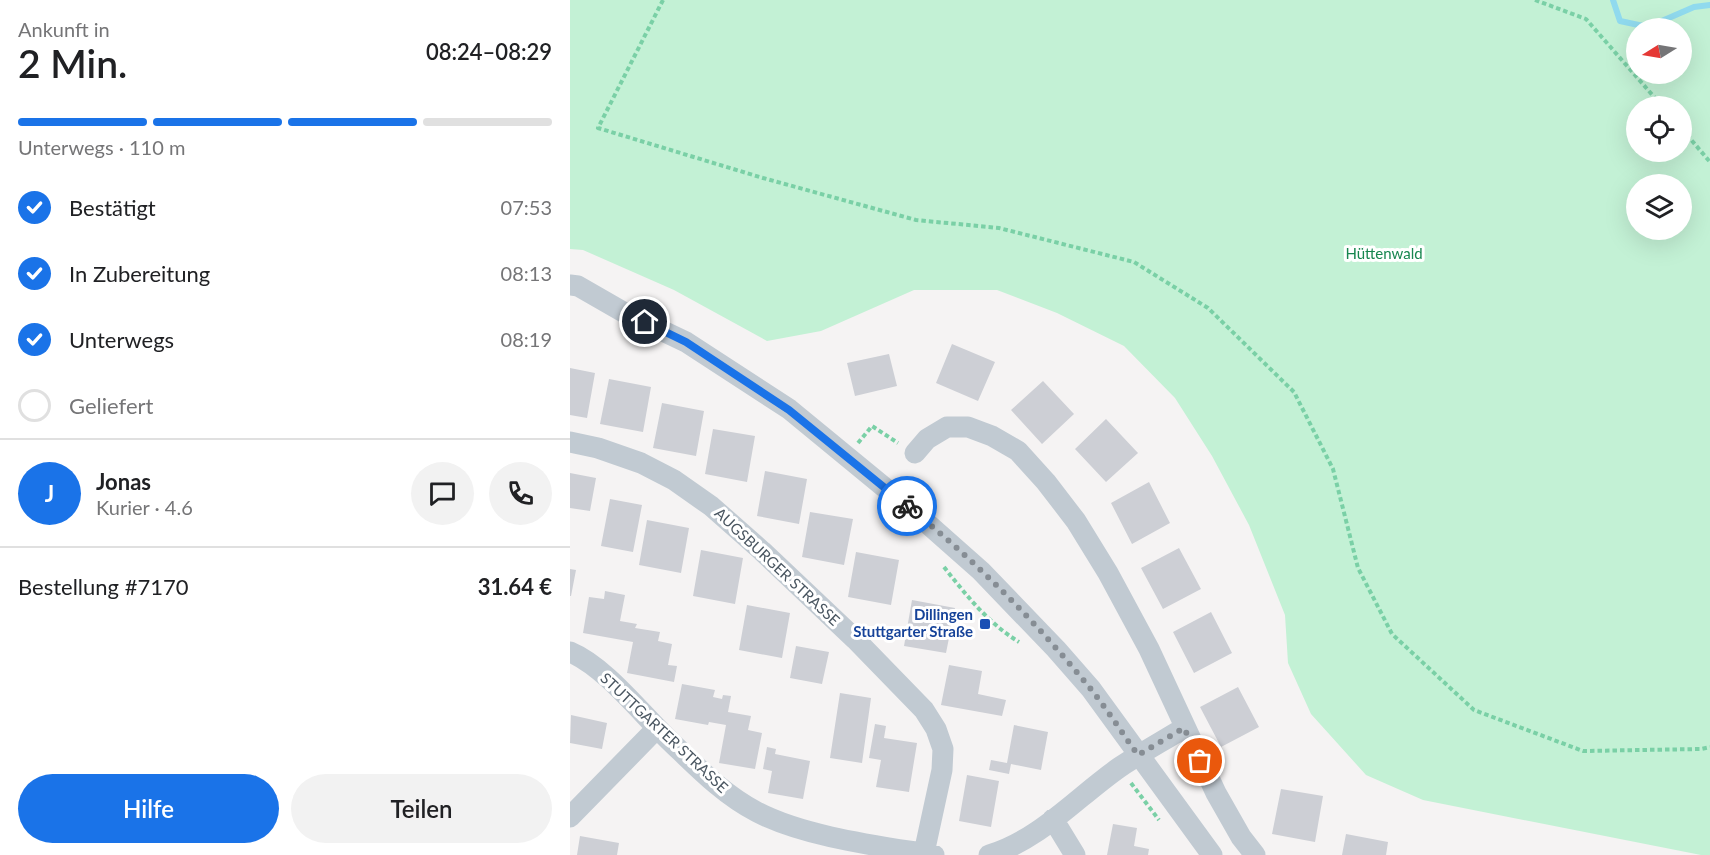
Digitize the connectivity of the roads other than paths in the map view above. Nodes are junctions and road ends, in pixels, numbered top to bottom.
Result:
1 (570, 285) edge
2 (570, 442) edge
3 (915, 453) road end
4 (570, 652) edge
5 (1184, 728) junction
6 (656, 729) junction
7 (1138, 755) junction
8 (570, 817) edge
9 (1053, 819) junction
10 (929, 854) edge
11 (990, 855) edge
12 (1075, 855) edge
13 (1212, 855) edge
14 (1255, 855) edge

1 - 7 street
2 - 10 street, AUGSBURGER STRASSE
3 - 5 street
4 - 6 street, STUTTGARTER STRASSE
5 - 7 street
5 - 14 street
6 - 8 street
6 - 10 street, STUTTGARTER STRASSE
7 - 9 street
7 - 13 street
9 - 11 street
9 - 12 street

